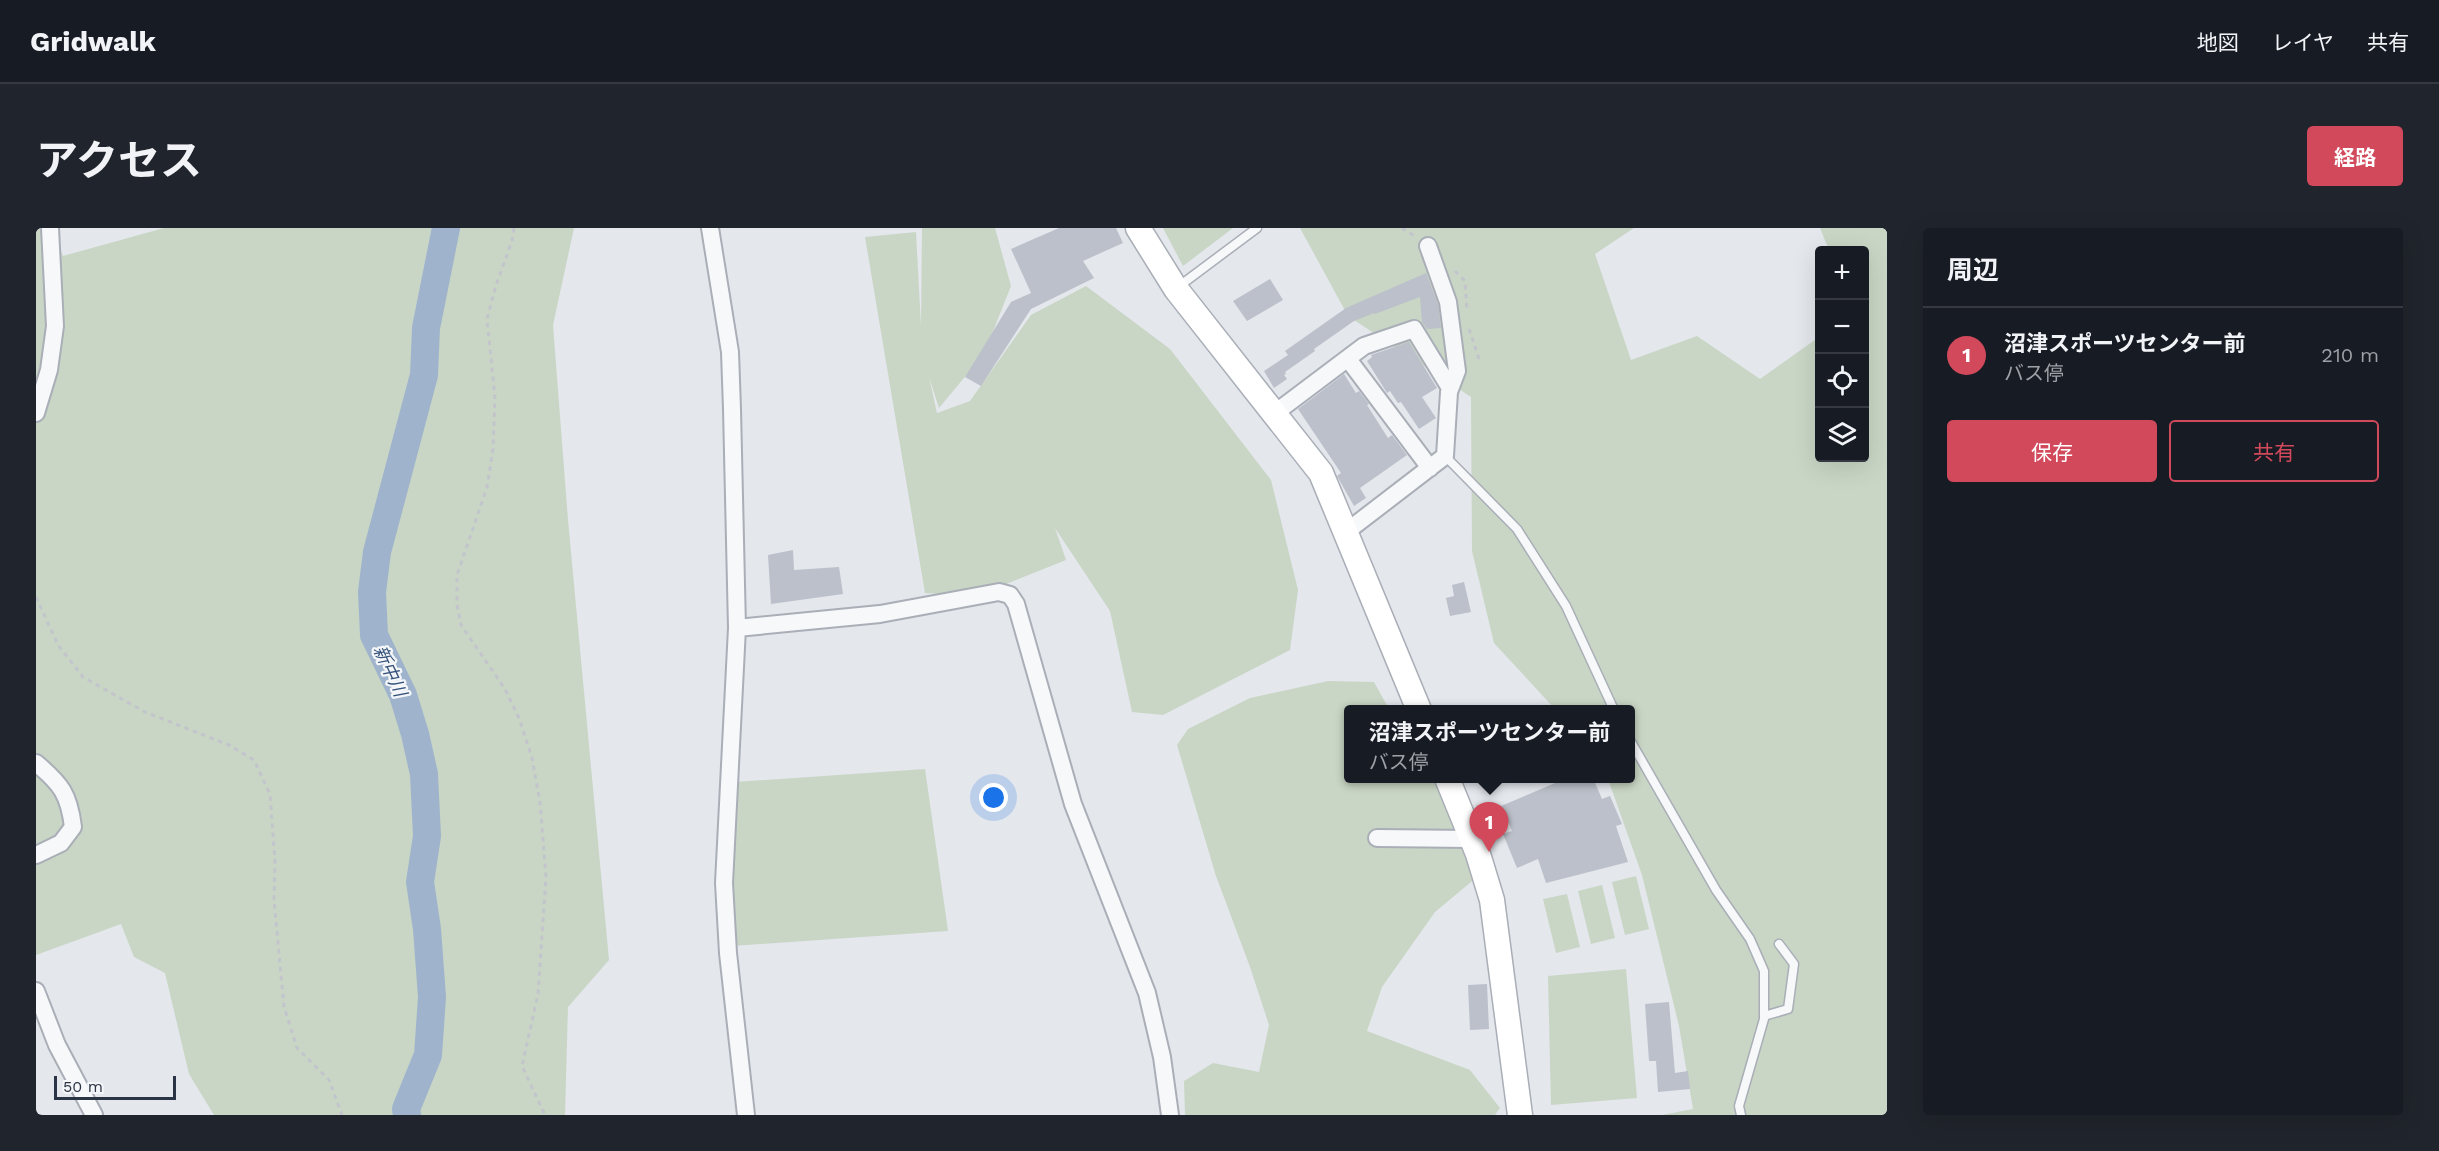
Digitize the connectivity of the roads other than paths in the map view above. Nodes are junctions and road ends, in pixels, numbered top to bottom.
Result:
1 (50, 228) edge
2 (710, 228) edge
3 (1138, 228) edge
4 (1257, 228) edge
5 (1428, 246) dead end
6 (1176, 289) junction
7 (1348, 359) junction
8 (1450, 388) junction
9 (36, 413) edge
10 (1275, 413) junction
11 (1445, 456) junction
12 (1430, 468) junction
13 (1346, 532) junction
14 (737, 628) junction
15 (1417, 705) edge
16 (1612, 705) edge
17 (1635, 749) edge
18 (36, 764) edge
19 (1449, 783) edge
20 (1377, 838) dead end
21 (1472, 839) junction
22 (36, 855) edge
23 (1779, 944) dead end
24 (36, 991) edge
25 (1764, 1016) junction
26 (94, 1115) edge
27 (746, 1115) edge
28 (1170, 1115) edge
29 (1520, 1115) edge
30 (1742, 1115) edge

1 - 9 street
2 - 14 street
3 - 6 street
4 - 6 lane
5 - 8 street
6 - 10 street
7 - 8 street
7 - 10 street
7 - 12 street
8 - 11 street
10 - 13 street
11 - 12 street
11 - 16 lane
12 - 13 street
13 - 15 street
14 - 27 street
14 - 28 street
17 - 25 lane
18 - 22 street
19 - 21 street
20 - 21 street
21 - 29 street
23 - 25 lane
24 - 26 street
25 - 30 lane

